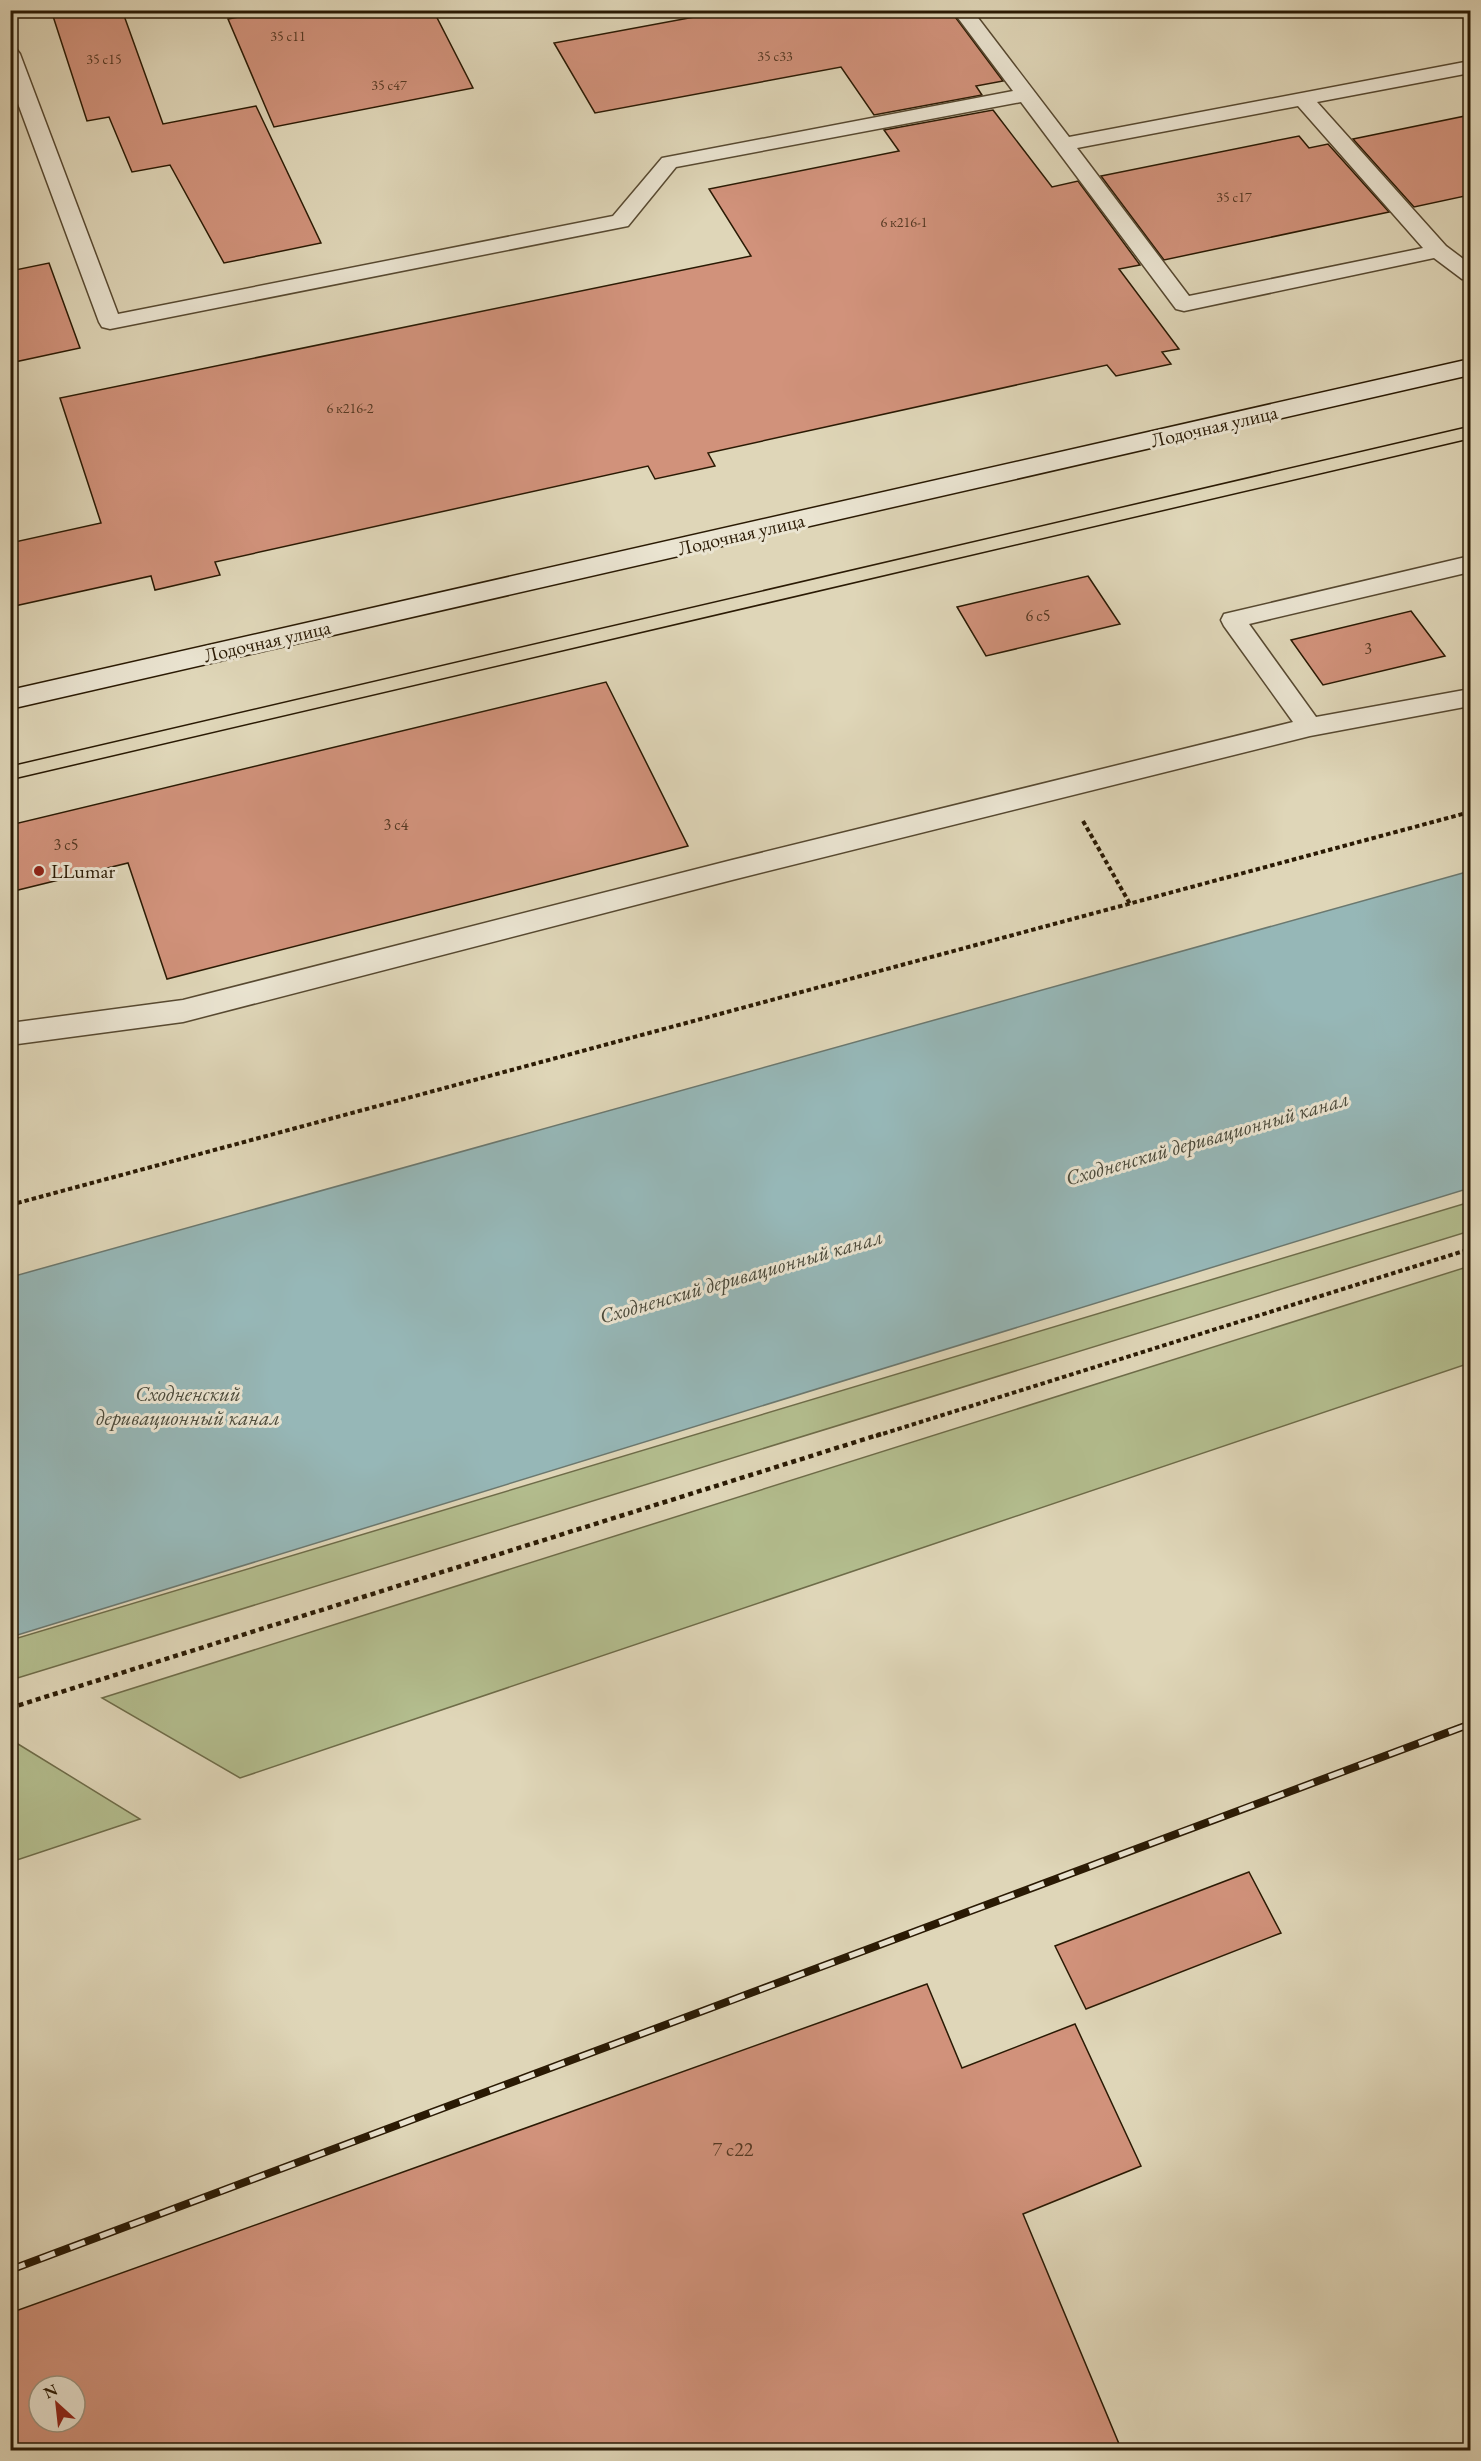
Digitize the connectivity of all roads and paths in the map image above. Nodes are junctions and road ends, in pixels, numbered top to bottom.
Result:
1 (189, 10) edge
2 (196, 10) edge
3 (961, 10) edge
4 (10, 54) edge
5 (1470, 67) edge
6 (1027, 95) junction
7 (1303, 99) junction
8 (1064, 144) junction
9 (1438, 250) junction
10 (1470, 274) edge
11 (1470, 367) edge
12 (1470, 564) edge
13 (1470, 698) edge
14 (10, 700) edge
15 (1310, 727) junction
16 (1063, 788) junction
17 (1470, 812) edge
18 (1130, 904) junction
19 (10, 1034) edge
20 (10, 1205) edge
21 (1470, 1249) edge
22 (10, 1708) edge

1 - 2 lane
3 - 6 lane
4 - 6 lane
5 - 7 lane
6 - 8 lane
7 - 8 lane
7 - 9 lane
8 - 9 lane
9 - 10 lane
11 - 14 street, Лодочная улица
12 - 15 lane
13 - 15 lane
15 - 16 lane
16 - 18 path
16 - 19 lane
17 - 18 path
18 - 20 path
21 - 22 path

